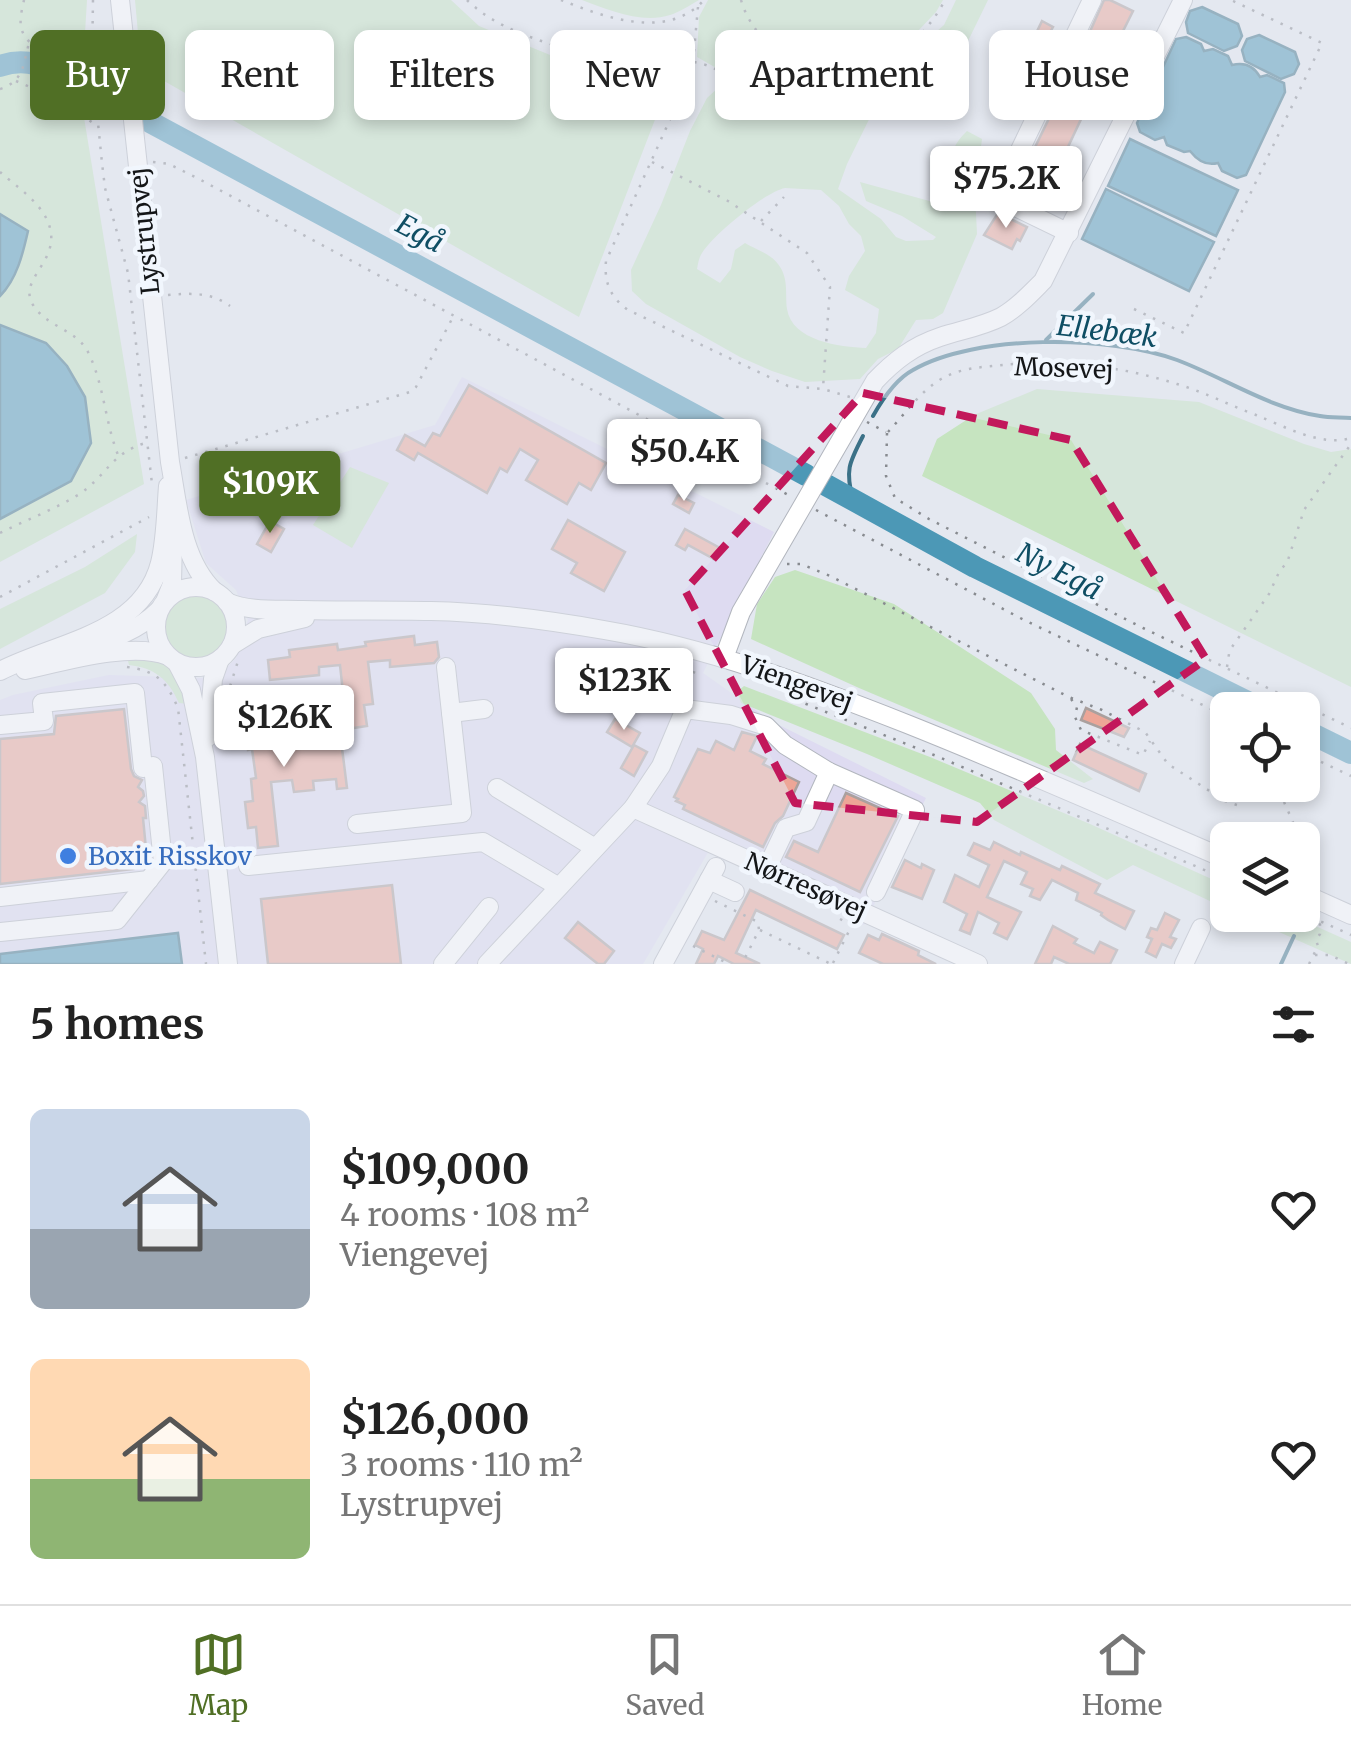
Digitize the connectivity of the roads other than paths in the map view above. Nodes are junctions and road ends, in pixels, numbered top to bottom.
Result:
1 (120, 0) edge
2 (1092, 0) edge
3 (1182, 0) edge
4 (1069, 232) junction
5 (164, 476) junction
6 (221, 596) junction
7 (163, 604) junction
8 (340, 612) junction
9 (226, 652) junction
10 (724, 658) junction
11 (172, 659) junction
12 (446, 667) dead end
13 (24, 670) junction
14 (0, 674) edge
15 (484, 709) dead end
16 (451, 713) junction
17 (0, 726) edge
18 (205, 757) junction
19 (830, 772) junction
20 (498, 788) dead end
21 (633, 808) junction
22 (357, 824) dead end
23 (595, 848) junction
24 (1210, 852) edge
25 (248, 866) dead end
26 (768, 868) junction
27 (149, 880) junction
28 (559, 887) junction
29 (735, 892) dead end
30 (876, 892) dead end
31 (0, 896) edge
32 (1320, 905) edge
33 (490, 907) dead end
34 (1351, 914) edge
35 (1201, 928) dead end
36 (0, 932) edge
37 (967, 962) edge
38 (228, 964) edge
39 (443, 964) edge
40 (488, 964) edge
41 (663, 964) edge
42 (1184, 964) edge

1 - 5 street, Lystrupvej
2 - 4 street
3 - 4 street, Mosevej
4 - 10 street, Mosevej
5 - 6 street, Lystrupvej
5 - 7 street, Lystrupvej
5 - 14 street
6 - 7 street
6 - 8 street, Viengevej
6 - 9 street
7 - 11 street
7 - 13 street
8 - 9 street, Viengevej
8 - 10 street, Viengevej
9 - 11 street
9 - 18 street
10 - 24 street, Viengevej
11 - 13 street
11 - 18 street
12 - 16 street
13 - 14 street
15 - 16 street
16 - 22 street
17 - 27 street
18 - 38 street
19 - 21 street
19 - 26 street
19 - 30 street
20 - 23 street
21 - 23 street
21 - 26 street, Nørresøvej
23 - 28 street
25 - 28 street
26 - 37 street, Nørresøvej
27 - 31 street
27 - 36 street
28 - 40 street
29 - 41 street
32 - 34 street
33 - 39 street
35 - 42 street

